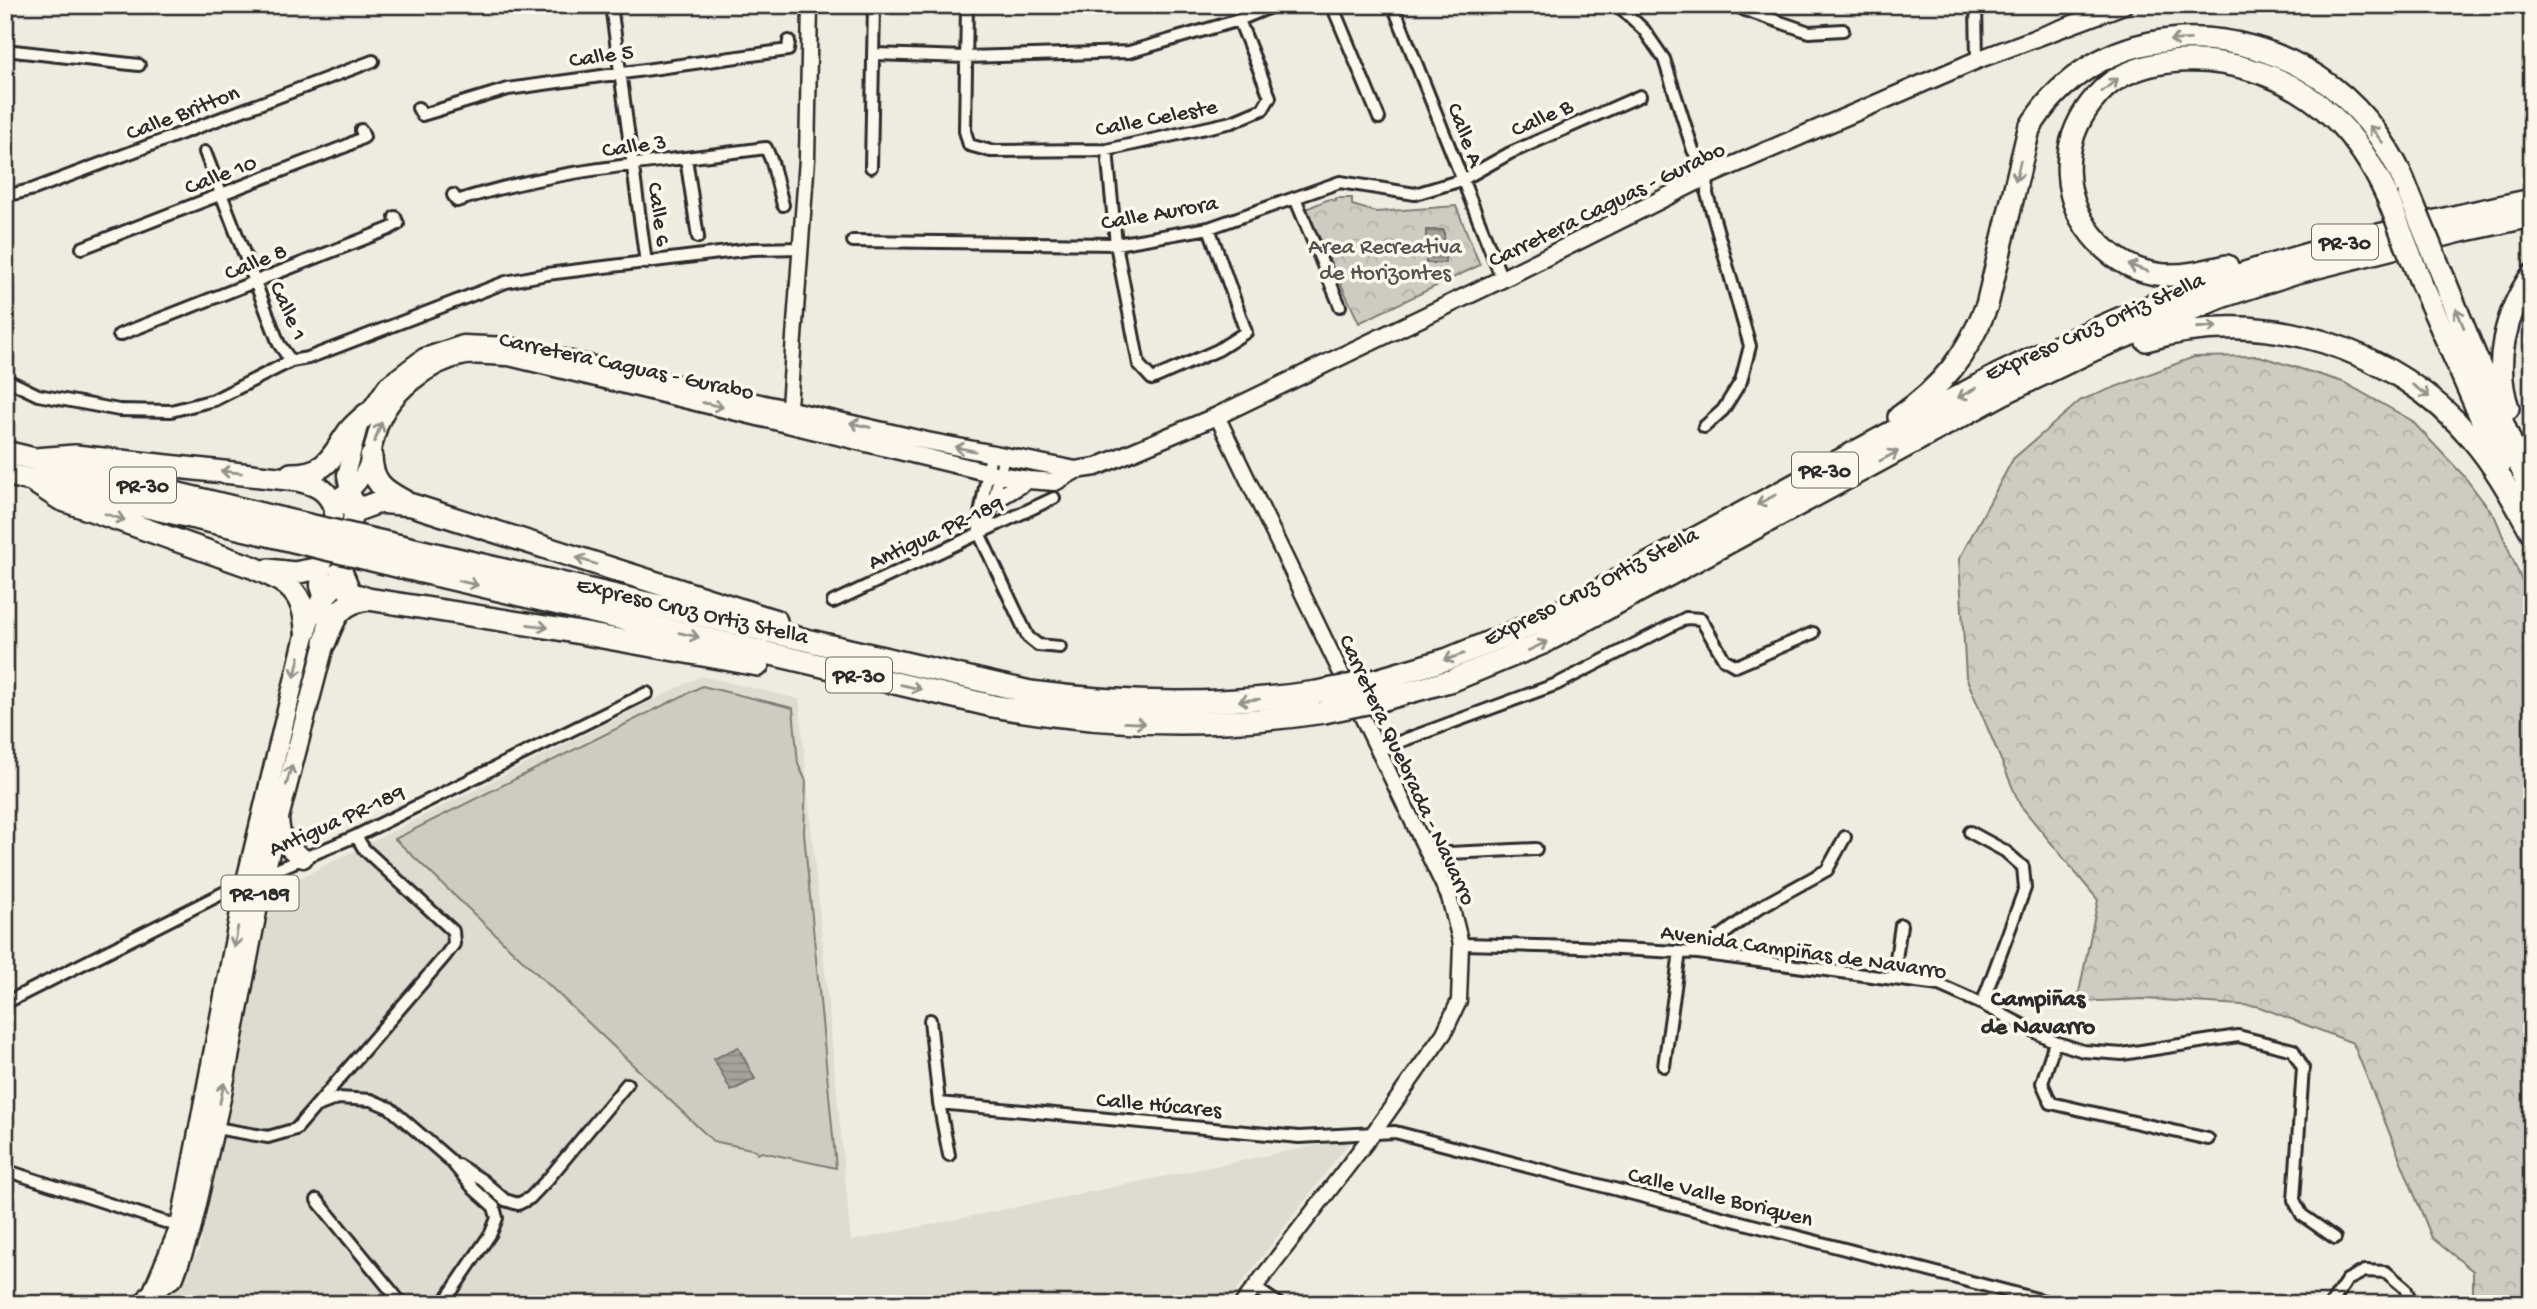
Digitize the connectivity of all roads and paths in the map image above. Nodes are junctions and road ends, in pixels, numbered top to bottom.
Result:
1 (611, 5) edge
2 (810, 5) edge
3 (874, 5) edge
4 (967, 5) edge
5 (1275, 5) edge
6 (1332, 5) edge
7 (1393, 5) edge
8 (1618, 5) edge
9 (1736, 5) edge
10 (1976, 5) edge
11 (2124, 5) edge
12 (1239, 20) junction
13 (1843, 30) dead end
14 (789, 41) dead end
15 (5, 50) edge
16 (874, 54) junction
17 (966, 57) junction
18 (1977, 60) junction
19 (373, 61) dead end
20 (139, 65) dead end
21 (620, 73) junction
22 (1640, 96) dead end
23 (418, 108) dead end
24 (1379, 118) dead end
25 (361, 130) dead end
26 (1107, 150) junction
27 (205, 152) dead end
28 (686, 159) junction
29 (632, 165) junction
30 (871, 167) dead end
31 (1708, 176) junction
32 (1462, 180) junction
33 (5, 195) edge
34 (453, 195) dead end
35 (220, 196) junction
36 (1295, 198) junction
37 (2532, 200) edge
38 (783, 205) dead end
39 (2532, 216) edge
40 (395, 217) dead end
41 (1209, 228) junction
42 (698, 237) dead end
43 (853, 241) dead end
44 (1115, 244) junction
45 (82, 248) dead end
46 (802, 248) junction
47 (2277, 262) junction
48 (646, 263) junction
49 (2532, 275) edge
50 (1502, 279) junction
51 (255, 283) junction
52 (1340, 306) dead end
53 (119, 335) dead end
54 (2092, 349) junction
55 (291, 361) junction
56 (5, 379) edge
57 (367, 414) junction
58 (788, 416) junction
59 (1217, 416) junction
60 (1704, 427) dead end
61 (5, 452) edge
62 (998, 455) junction
63 (370, 457) junction
64 (33, 470) junction
65 (1076, 470) junction
66 (993, 473) junction
67 (5, 474) edge
68 (270, 476) junction
69 (1808, 479) junction
70 (1028, 480) junction
71 (2532, 484) edge
72 (2532, 495) edge
73 (1054, 498) dead end
74 (993, 501) junction
75 (346, 504) junction
76 (412, 505) junction
77 (979, 533) junction
78 (2532, 533) edge
79 (403, 557) junction
80 (252, 567) junction
81 (331, 570) junction
82 (324, 598) junction
83 (368, 599) junction
84 (833, 602) dead end
85 (306, 631) junction
86 (1812, 633) dead end
87 (326, 642) junction
88 (810, 642) junction
89 (1060, 646) dead end
90 (810, 664) junction
91 (1377, 690) junction
92 (647, 693) dead end
93 (1321, 702) junction
94 (1377, 750) junction
95 (278, 815) junction
96 (1970, 832) dead end
97 (356, 836) junction
98 (1845, 837) dead end
99 (1536, 849) dead end
100 (1428, 854) junction
101 (303, 858) junction
102 (264, 875) junction
103 (246, 881) junction
104 (1900, 925) dead end
105 (1461, 944) junction
106 (1680, 952) junction
107 (1698, 953) junction
108 (1893, 979) junction
109 (5, 1003) edge
110 (1982, 1004) junction
111 (930, 1020) dead end
112 (2054, 1042) junction
113 (1664, 1066) dead end
114 (627, 1084) dead end
115 (939, 1103) junction
116 (315, 1107) junction
117 (208, 1126) junction
118 (1374, 1132) junction
119 (2208, 1139) dead end
120 (949, 1155) dead end
121 (450, 1160) junction
122 (5, 1170) edge
123 (317, 1200) dead end
124 (180, 1227) junction
125 (2335, 1238) dead end
126 (1254, 1287) junction
127 (148, 1297) edge
128 (402, 1304) edge
129 (443, 1304) edge
130 (1242, 1304) edge
131 (1279, 1304) edge
132 (2056, 1304) edge
133 (2330, 1304) edge
134 (2412, 1304) edge

1 - 21 street, Calle 6
2 - 46 street
3 - 16 street
4 - 17 street
5 - 12 street
6 - 24 street
7 - 32 street, Calle A
8 - 31 street
9 - 13 street
10 - 18 street
11 - 18 main road, Carretera Caguas - Gurabo / PR-189
12 - 17 street
12 - 26 street, Calle Celeste
14 - 21 street, Calle 5
15 - 20 street
16 - 17 street
16 - 30 street
17 - 26 street, Calle Celeste
18 - 31 main road, Carretera Caguas - Gurabo / PR-189
19 - 33 street, Calle Britton
21 - 23 street, Calle 5
21 - 29 street, Calle 6
22 - 32 street, Calle B
25 - 35 street, Calle 10
26 - 44 street
27 - 35 street, Calle 1
28 - 29 street, Calle 3
28 - 38 street, Calle 3
28 - 42 street
29 - 34 street, Calle 3
29 - 48 street, Calle 6
31 - 50 main road, Carretera Caguas - Gurabo / PR-189
31 - 60 street
32 - 36 street, Calle Aurora
32 - 50 street, Calle A
35 - 45 street, Calle 10
35 - 51 street, Calle 1
36 - 41 street, Calle Aurora
36 - 52 street
37 - 47 highway, Expreso Cruz Ortiz Stella / PR-30
39 - 54 highway, Expreso Cruz Ortiz Stella / PR-30
40 - 51 street, Calle 8
41 - 44 street, Calle Aurora
41 - 44 street
43 - 44 street, Calle Aurora
46 - 48 street, Calle 1
46 - 58 street
47 -> 69 highway, Expreso Cruz Ortiz Stella / PR-30
47 -> 78 highway, bridge
48 - 55 street, Calle 1
49 - 71 highway
50 - 59 main road, Carretera Caguas - Gurabo / PR-189
51 - 53 street, Calle 8
51 - 55 street, Calle 1
54 -> 78 highway
91 -> 54 highway, Expreso Cruz Ortiz Stella / PR-30
55 - 56 street
57 - 58 main road, Carretera Caguas - Gurabo / PR-189
57 - 68 highway
57 - 75 main road, Carretera Caguas - Gurabo / PR-189
62 -> 58 main road, Carretera Caguas - Gurabo / PR-189
63 -> 58 main road, Carretera Caguas - Gurabo / PR-189
58 - 66 main road, Carretera Caguas - Gurabo / PR-189
59 - 65 main road, Carretera Caguas - Gurabo / PR-189
59 - 94 street, Carretera Quebrada - Navarro
61 - 64 highway, Expreso Cruz Ortiz Stella / PR-30
62 - 65 main road, Carretera Caguas - Gurabo / PR-189
62 - 66 street
63 - 75 main road, Carretera Caguas - Gurabo / PR-189
63 - 76 highway
64 - 67 highway, Expreso Cruz Ortiz Stella / PR-30
68 -> 64 highway
64 - 79 highway, Expreso Cruz Ortiz Stella / PR-30, bridge
64 -> 80 highway
65 - 70 main road, Carretera Caguas - Gurabo / PR-189
66 - 70 main road, Carretera Caguas - Gurabo / PR-189
66 - 74 street
66 - 77 street
68 - 75 highway
72 -> 69 highway, bridge
69 -> 91 highway, Expreso Cruz Ortiz Stella / PR-30
70 - 74 main road
73 - 77 street, Antigua PR-189
74 - 77 street
75 - 76 highway
75 - 81 main road, PR-189
88 -> 76 highway
77 - 84 street, Antigua PR-189
77 - 89 street
79 - 88 highway, Expreso Cruz Ortiz Stella / PR-30
79 -> 90 highway, Expreso Cruz Ortiz Stella / PR-30
80 - 81 highway
80 - 85 highway
81 - 82 main road, PR-189
81 - 83 highway
82 - 85 main road, PR-189
82 - 87 main road, PR-189
83 - 87 highway
83 -> 90 highway
85 -> 103 main road, PR-189
86 - 94 street
95 -> 87 main road, PR-189
93 -> 88 highway, Expreso Cruz Ortiz Stella / PR-30
90 -> 93 highway, Expreso Cruz Ortiz Stella / PR-30
91 - 93 highway, Expreso Cruz Ortiz Stella / PR-30, bridge
92 - 97 street, Antigua PR-189
94 - 100 street, Carretera Quebrada - Navarro
95 - 101 main road
95 - 102 main road, PR-189
96 - 110 street
97 - 101 street, Antigua PR-189
97 - 116 street
98 - 107 street
99 - 100 street
100 - 105 street, Carretera Quebrada - Navarro
101 - 102 street, Antigua PR-189
102 - 103 street, Antigua PR-189
117 -> 102 main road, PR-189
103 - 109 street, Antigua PR-189
103 -> 117 main road, PR-189
104 - 108 street
105 - 106 street, Avenida Campiñas de Navarro
105 - 118 street, Carretera Quebrada - Navarro
106 - 107 street, Avenida Campiñas de Navarro
106 - 113 street
107 - 108 street, Avenida Campiñas de Navarro
108 - 110 street, Avenida Campiñas de Navarro
110 - 112 street, Avenida Campiñas de Navarro
111 - 115 street
112 - 119 street
112 - 125 street, Avenida Campiñas de Navarro
114 - 121 street
115 - 118 street, Calle Húcares
115 - 120 street
116 - 117 street
116 - 121 street
117 - 124 main road, PR-189
117 - 127 main road, PR-189
118 - 126 street, Carretera Quebrada - Navarro
118 - 132 street, Calle Valle Boriquen
121 - 129 street
122 - 124 street
123 - 128 street
124 - 127 main road, PR-189
126 - 130 street, Carretera Quebrada - Navarro
126 - 131 street
133 - 134 street

